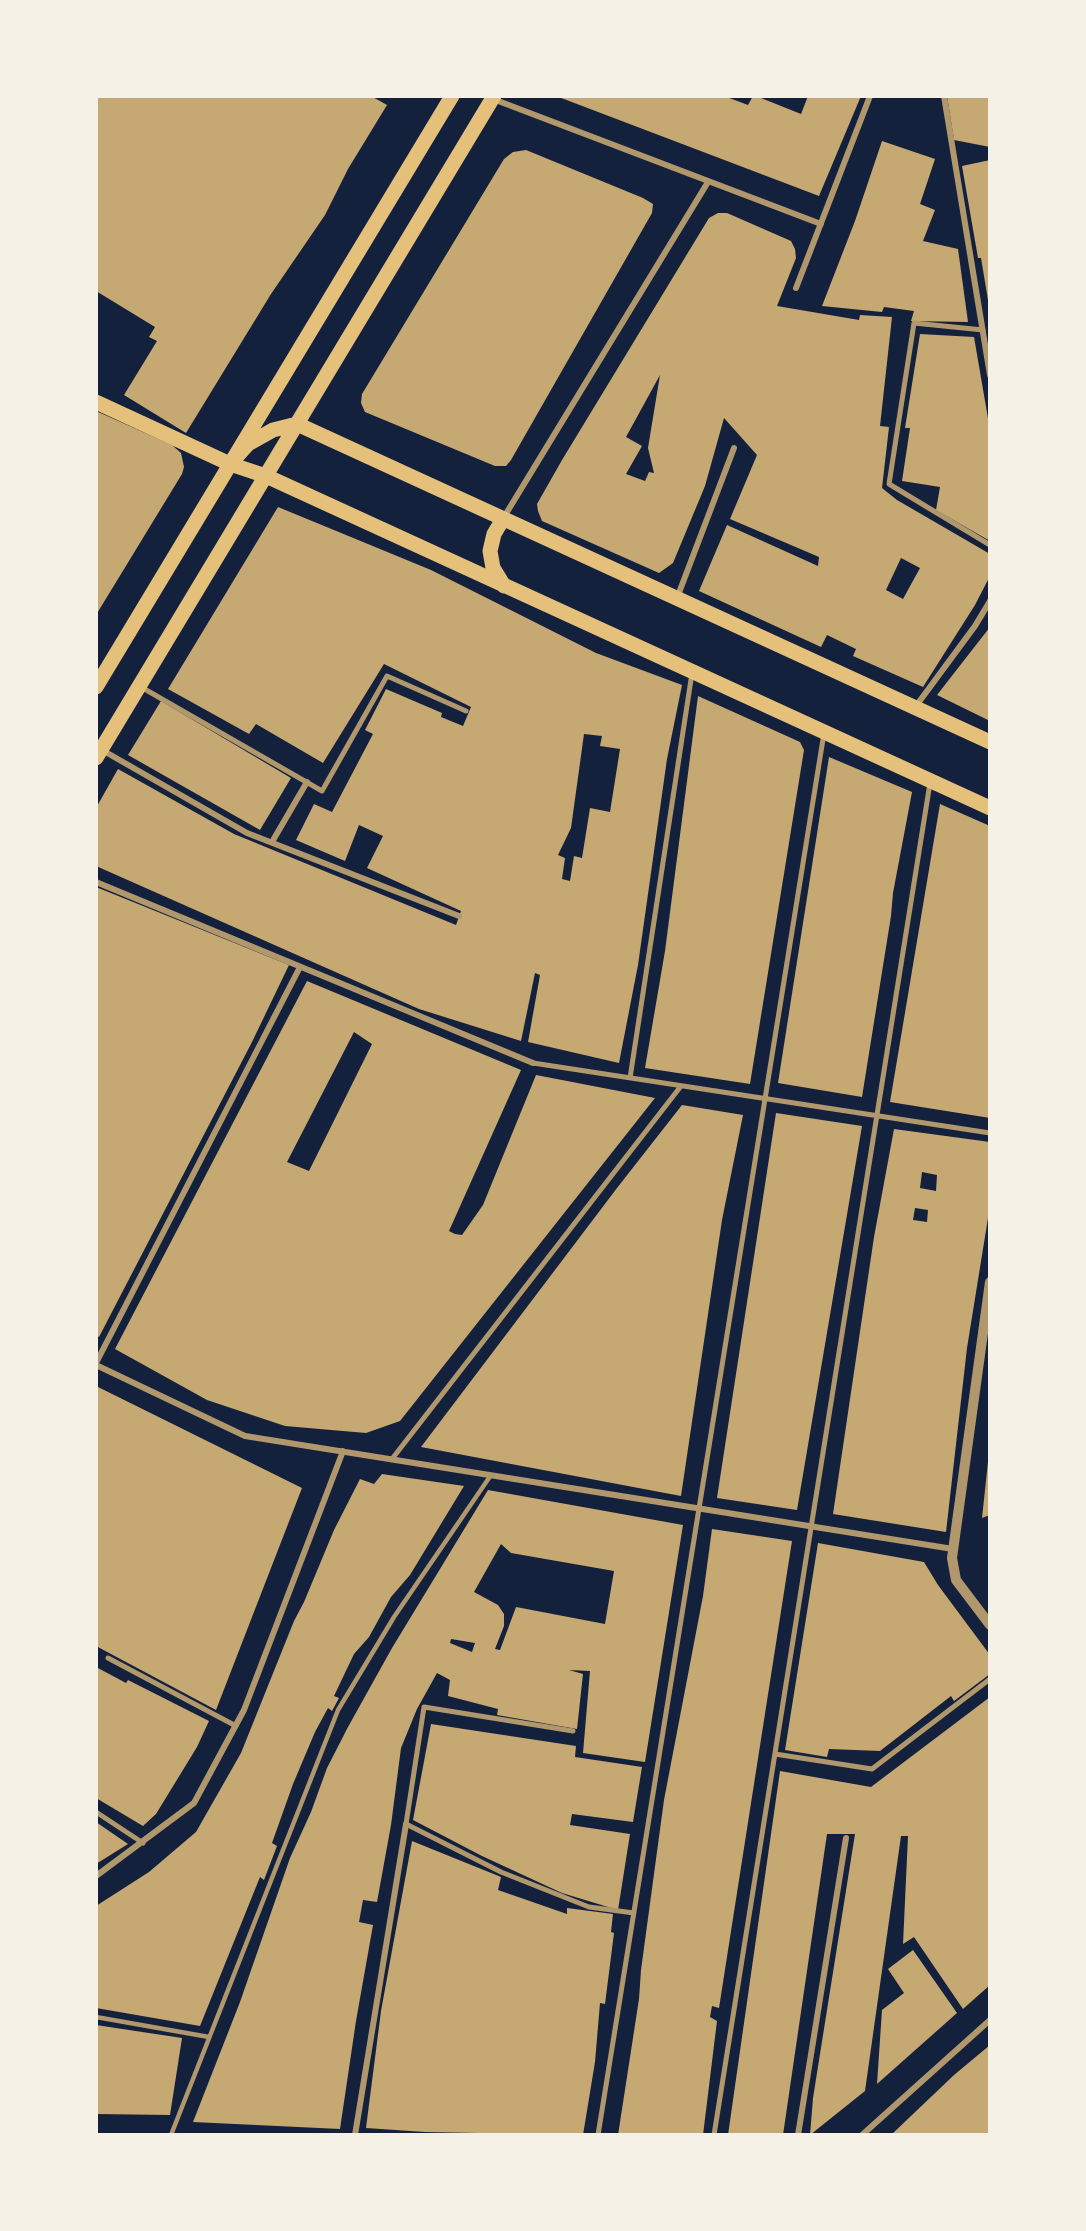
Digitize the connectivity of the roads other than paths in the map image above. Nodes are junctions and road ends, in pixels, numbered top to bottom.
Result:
1 (452, 96) edge
2 (870, 96) edge
3 (944, 96) edge
4 (494, 97) edge
5 (708, 182) junction
6 (821, 224) junction
7 (796, 288) dead end
8 (983, 330) junction
9 (990, 375) edge
10 (96, 402) edge
11 (297, 424) junction
12 (734, 448) dead end
13 (230, 464) junction
14 (266, 476) junction
15 (503, 519) junction
16 (990, 545) edge
17 (504, 586) junction
18 (676, 598) junction
19 (990, 601) edge
20 (692, 671) junction
21 (140, 686) junction
22 (96, 687) edge
23 (915, 707) junction
24 (466, 711) dead end
25 (824, 732) junction
26 (990, 742) edge
27 (99, 754) edge
28 (930, 780) junction
29 (307, 782) junction
30 (990, 807) edge
31 (272, 842) junction
32 (96, 882) edge
33 (459, 916) dead end
34 (300, 967) junction
35 (533, 1063) joint
36 (630, 1078) junction
37 (681, 1086) junction
38 (764, 1099) junction
39 (876, 1116) junction
40 (990, 1133) edge
41 (990, 1282) edge
42 (96, 1364) edge
43 (343, 1451) junction
44 (392, 1459) junction
45 (491, 1475) junction
46 (698, 1508) junction
47 (811, 1527) junction
48 (953, 1549) junction
49 (990, 1625) edge
50 (108, 1658) dead end
51 (990, 1679) edge
52 (236, 1726) junction
53 (573, 1731) dead end
54 (775, 1754) junction
55 (96, 1812) edge
56 (406, 1824) junction
57 (846, 1838) dead end
58 (143, 1843) junction
59 (96, 1876) edge
60 (634, 1913) junction
61 (96, 2017) edge
62 (990, 2020) edge
63 (209, 2037) junction
64 (171, 2135) edge
65 (355, 2135) edge
66 (598, 2135) edge
67 (714, 2135) edge
68 (798, 2135) edge
69 (862, 2135) edge

1 - 13 main road
2 - 6 street
3 - 8 street
4 - 5 street
4 - 11 main road
5 - 6 street
5 - 15 street
6 - 7 street
8 - 9 street
8 - 16 street
10 - 13 main road
11 - 13 main road
11 - 14 main road
11 - 15 main road
12 - 18 street
13 - 14 main road
13 - 22 main road
14 - 17 main road
14 - 21 main road
15 - 17 main road
15 - 18 main road
17 - 20 main road
18 - 23 main road
19 - 23 street
20 - 25 main road
20 - 36 street
21 - 27 main road
21 - 29 street
23 - 26 main road
24 - 29 street
25 - 28 main road
25 - 38 street
27 - 31 street
28 - 30 main road
28 - 39 street
29 - 31 street
31 - 33 street
32 - 34 street
34 - 35 street
34 - 42 street
35 - 36 street
36 - 37 street
37 - 38 street
37 - 44 street
38 - 39 street
38 - 46 street
39 - 40 street
39 - 47 street
41 - 48 street
42 - 43 street
43 - 44 street
43 - 52 street
44 - 45 street
45 - 46 street
45 - 63 lane
46 - 47 street
46 - 60 street
47 - 48 street
47 - 54 street
48 - 49 street
50 - 52 street
51 - 54 street
52 - 58 street
53 - 56 street
54 - 67 street
55 - 58 street
56 - 60 street
56 - 65 street
57 - 68 street
58 - 59 street
60 - 66 street
61 - 63 lane
62 - 69 street
63 - 64 lane

